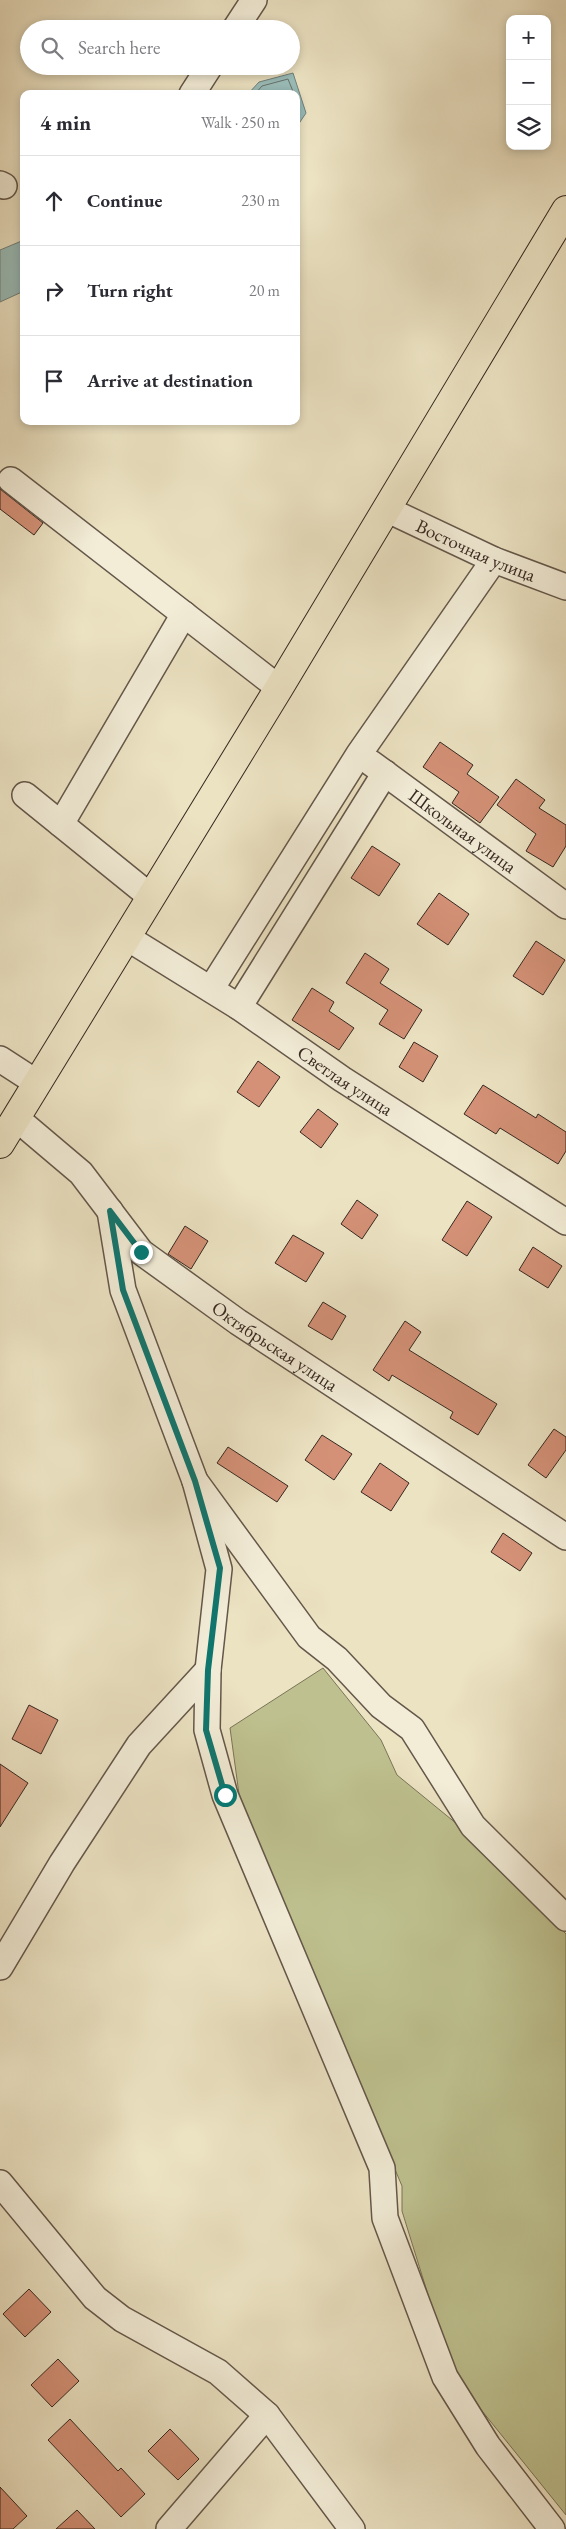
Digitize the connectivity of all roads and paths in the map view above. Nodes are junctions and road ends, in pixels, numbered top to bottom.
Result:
1 (254, 0) edge
2 (241, 20) edge
3 (204, 75) edge
4 (195, 90) edge
5 (566, 210) edge
6 (11, 480) dead end
7 (386, 509) junction
8 (494, 560) junction
9 (566, 587) edge
10 (184, 614) junction
11 (279, 688) junction
12 (359, 754) junction
13 (385, 773) junction
14 (25, 795) dead end
15 (61, 824) junction
16 (151, 897) junction
17 (566, 906) edge
18 (126, 937) junction
19 (210, 989) junction
20 (239, 1007) junction
21 (0, 1059) edge
22 (37, 1083) junction
23 (16, 1118) junction
24 (0, 1144) edge
25 (110, 1211) junction
26 (566, 1222) edge
27 (195, 1481) junction
28 (566, 1537) edge
29 (208, 1670) junction
30 (566, 1918) edge
31 (0, 1967) edge
32 (0, 2183) edge
33 (267, 2415) junction
34 (169, 2529) edge
35 (352, 2529) edge
36 (552, 2529) edge

1 - 2 street
3 - 4 street
5 - 7 highway
6 - 10 street
7 - 8 street, Восточная улица
7 - 11 highway
8 - 9 street, Восточная улица
8 - 12 street
10 - 11 street
10 - 15 street
11 - 16 highway
12 - 13 street, Школьная улица
12 - 19 street
13 - 17 street, Школьная улица
13 - 20 street
14 - 15 street
15 - 16 street
16 - 18 highway
18 - 19 street, Светлая улица
18 - 22 highway
19 - 20 street, Светлая улица
20 - 26 street, Светлая улица
21 - 22 street
22 - 23 highway
23 - 24 highway
23 - 25 street, Октябрьская улица
25 - 27 street
25 - 28 street, Октябрьская улица
27 - 29 street
27 - 30 street
29 - 31 street
29 - 36 street
32 - 33 street
33 - 34 street
33 - 35 street

